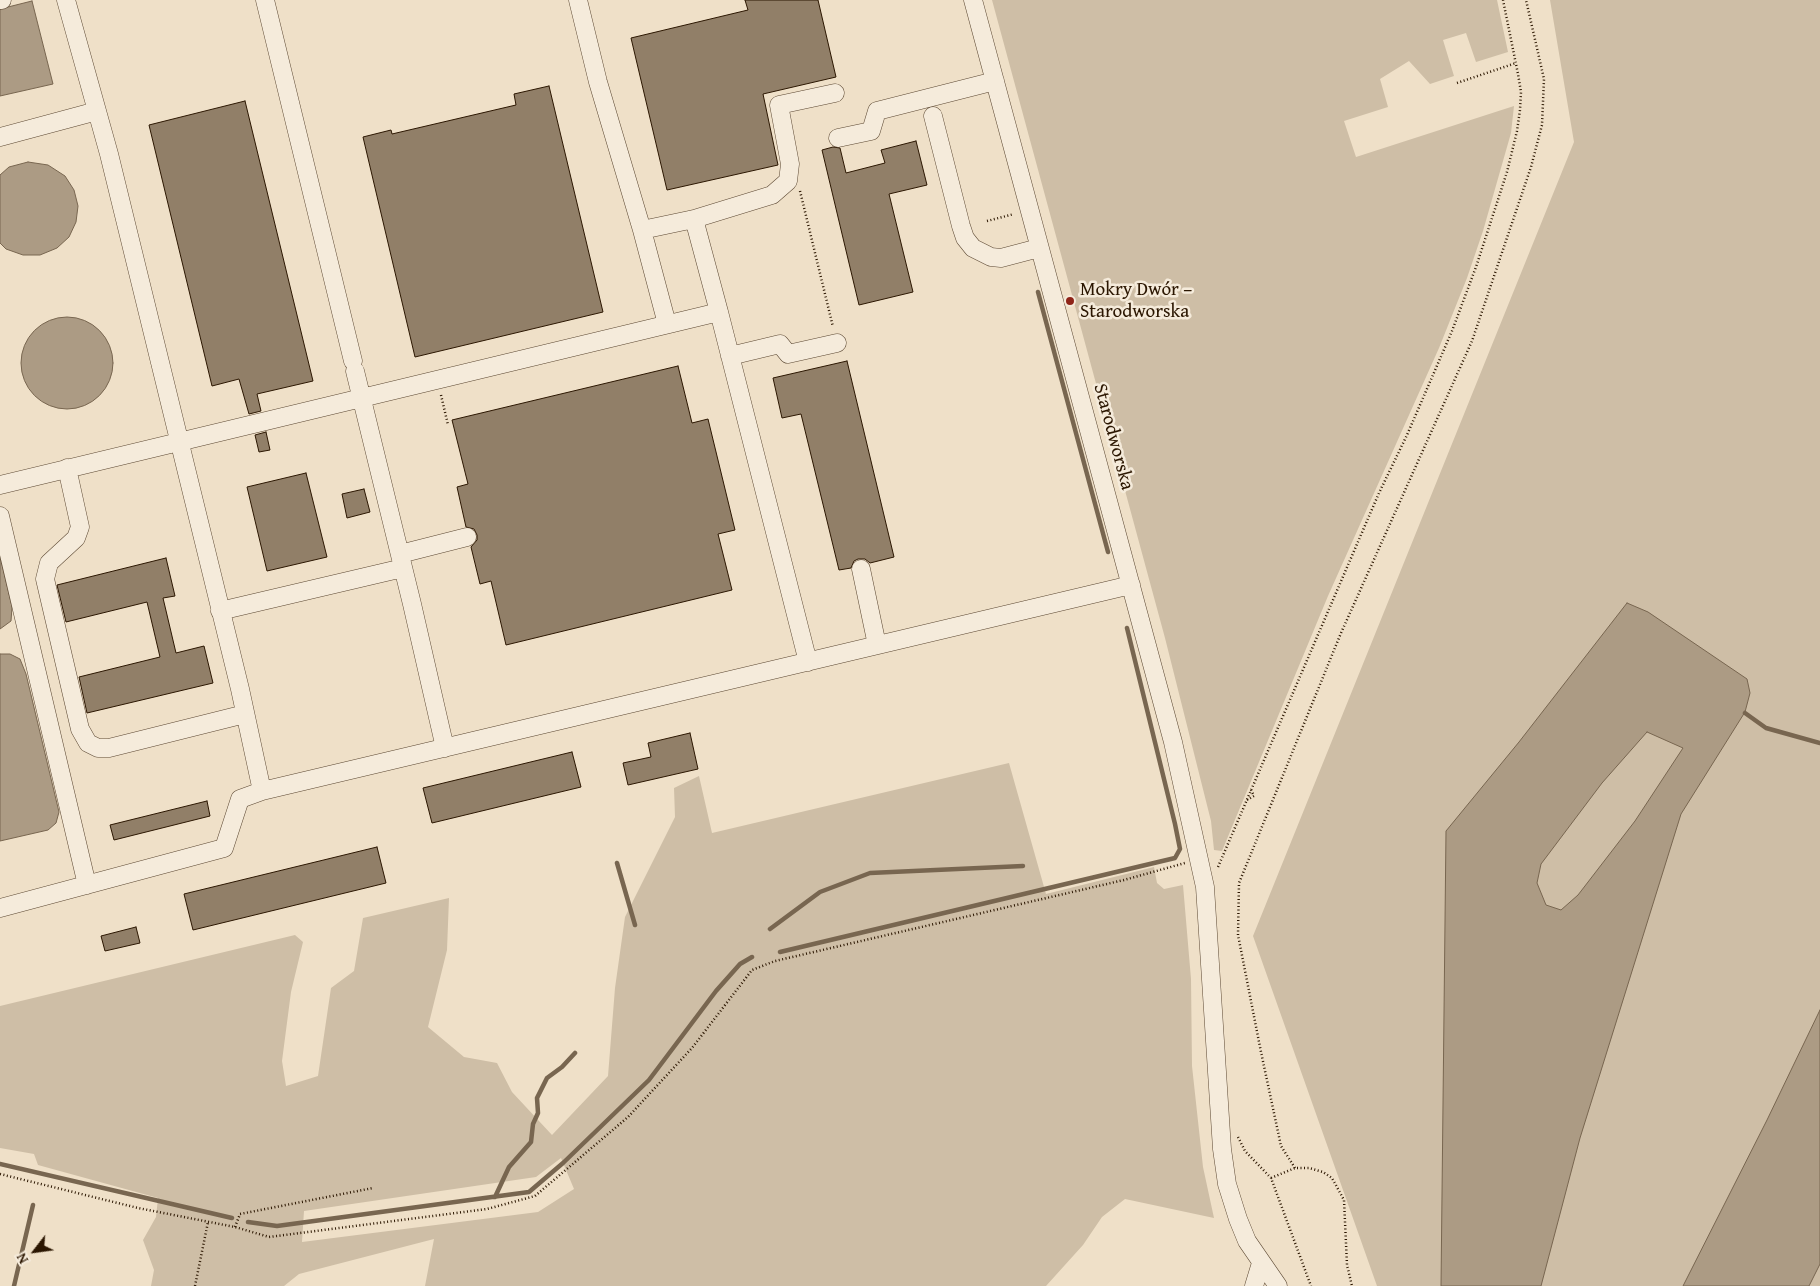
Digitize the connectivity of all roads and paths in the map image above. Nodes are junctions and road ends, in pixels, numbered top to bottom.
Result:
1 (66, 0) edge
2 (265, 0) edge
3 (578, 0) edge
4 (973, 0) edge
5 (1503, 0) edge
6 (1526, 0) edge
7 (1516, 63) junction
8 (995, 81) junction
9 (1457, 83) dead end
10 (835, 92) dead end
11 (97, 111) junction
12 (933, 116) dead end
13 (0, 137) edge
14 (838, 138) dead end
15 (788, 181) junction
16 (1006, 216) dead end
17 (694, 218) junction
18 (987, 221) dead end
19 (642, 230) junction
20 (1039, 248) junction
21 (719, 312) junction
22 (667, 324) junction
23 (837, 342) joint
24 (730, 356) junction
25 (438, 379) junction
26 (360, 397) junction
27 (448, 425) dead end
28 (178, 441) junction
29 (67, 468) junction
30 (0, 485) edge
31 (0, 516) edge
32 (468, 537) dead end
33 (401, 561) junction
34 (861, 569) dead end
35 (1131, 585) junction
36 (220, 611) junction
37 (877, 645) junction
38 (808, 662) junction
39 (245, 714) junction
40 (444, 748) junction
41 (1251, 789) junction
42 (262, 791) junction
43 (1247, 800) dead end
44 (1199, 859) junction
45 (87, 885) junction
46 (1205, 887) junction
47 (0, 908) edge
48 (1220, 1123) junction
49 (1296, 1168) junction
50 (0, 1174) edge
51 (1271, 1178) junction
52 (373, 1188) dead end
53 (208, 1222) junction
54 (235, 1227) junction
55 (1261, 1263) junction
56 (195, 1286) edge
57 (1254, 1286) edge
58 (1278, 1286) edge
59 (1311, 1286) edge
60 (1352, 1286) edge

1 - 11 street
2 - 26 street
3 - 19 street
4 - 8 street, Starodworska
5 - 7 path
6 - 49 path
7 - 9 path
7 - 41 path
8 - 14 street
8 - 20 street, Starodworska
10 - 15 street
11 - 13 street
11 - 28 street
12 - 20 street
15 - 17 street
15 - 23 path
16 - 18 path
17 - 19 street
17 - 21 street
19 - 22 street
20 - 35 street, Starodworska
21 - 22 street
21 - 24 street
22 - 25 street
23 - 24 street
24 - 38 street
25 - 26 street
25 - 27 path
26 - 28 street
26 - 33 street
28 - 29 street
28 - 36 street
29 - 30 street
29 - 39 street
31 - 45 street
32 - 33 street
33 - 36 street
33 - 40 street
34 - 37 street
35 - 37 street
35 - 44 street, Starodworska
36 - 39 street
37 - 38 street
38 - 40 street
39 - 42 street
40 - 42 street
41 - 43 path
41 - 46 path
42 - 45 street
44 - 46 street, Starodworska
44 - 54 path
45 - 47 street
46 - 48 street, Starodworska
48 - 51 path
48 - 55 street, Starodworska
49 - 51 path
49 - 60 path
50 - 53 path
51 - 59 path
52 - 54 path
53 - 54 path
53 - 56 path
55 - 57 street
55 - 58 street, Starodworska

